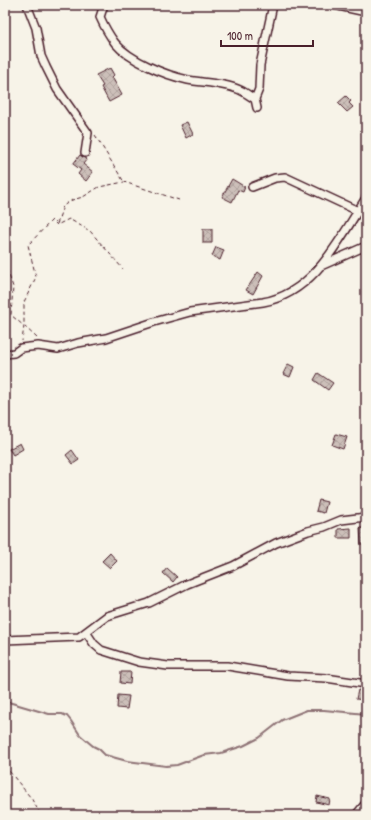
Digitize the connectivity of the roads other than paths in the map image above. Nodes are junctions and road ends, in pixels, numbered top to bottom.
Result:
1 (27, 5) edge
2 (104, 5) edge
3 (273, 5) edge
4 (334, 5) edge
5 (366, 12) edge
6 (255, 99) junction
7 (257, 108) dead end
8 (85, 153) dead end
9 (252, 186) dead end
10 (366, 198) edge
11 (358, 211) junction
12 (366, 246) edge
13 (320, 266) junction
14 (5, 354) edge
15 (366, 517) edge
16 (86, 632) junction
17 (5, 640) edge
18 (366, 684) edge
19 (366, 803) edge
20 (356, 815) edge

1 - 8 street
2 - 6 street
3 - 6 street
4 - 5 street
6 - 7 street
9 - 11 street
10 - 11 street
11 - 13 street
12 - 13 street
13 - 14 street
15 - 16 street
16 - 17 street
16 - 18 street
19 - 20 street

